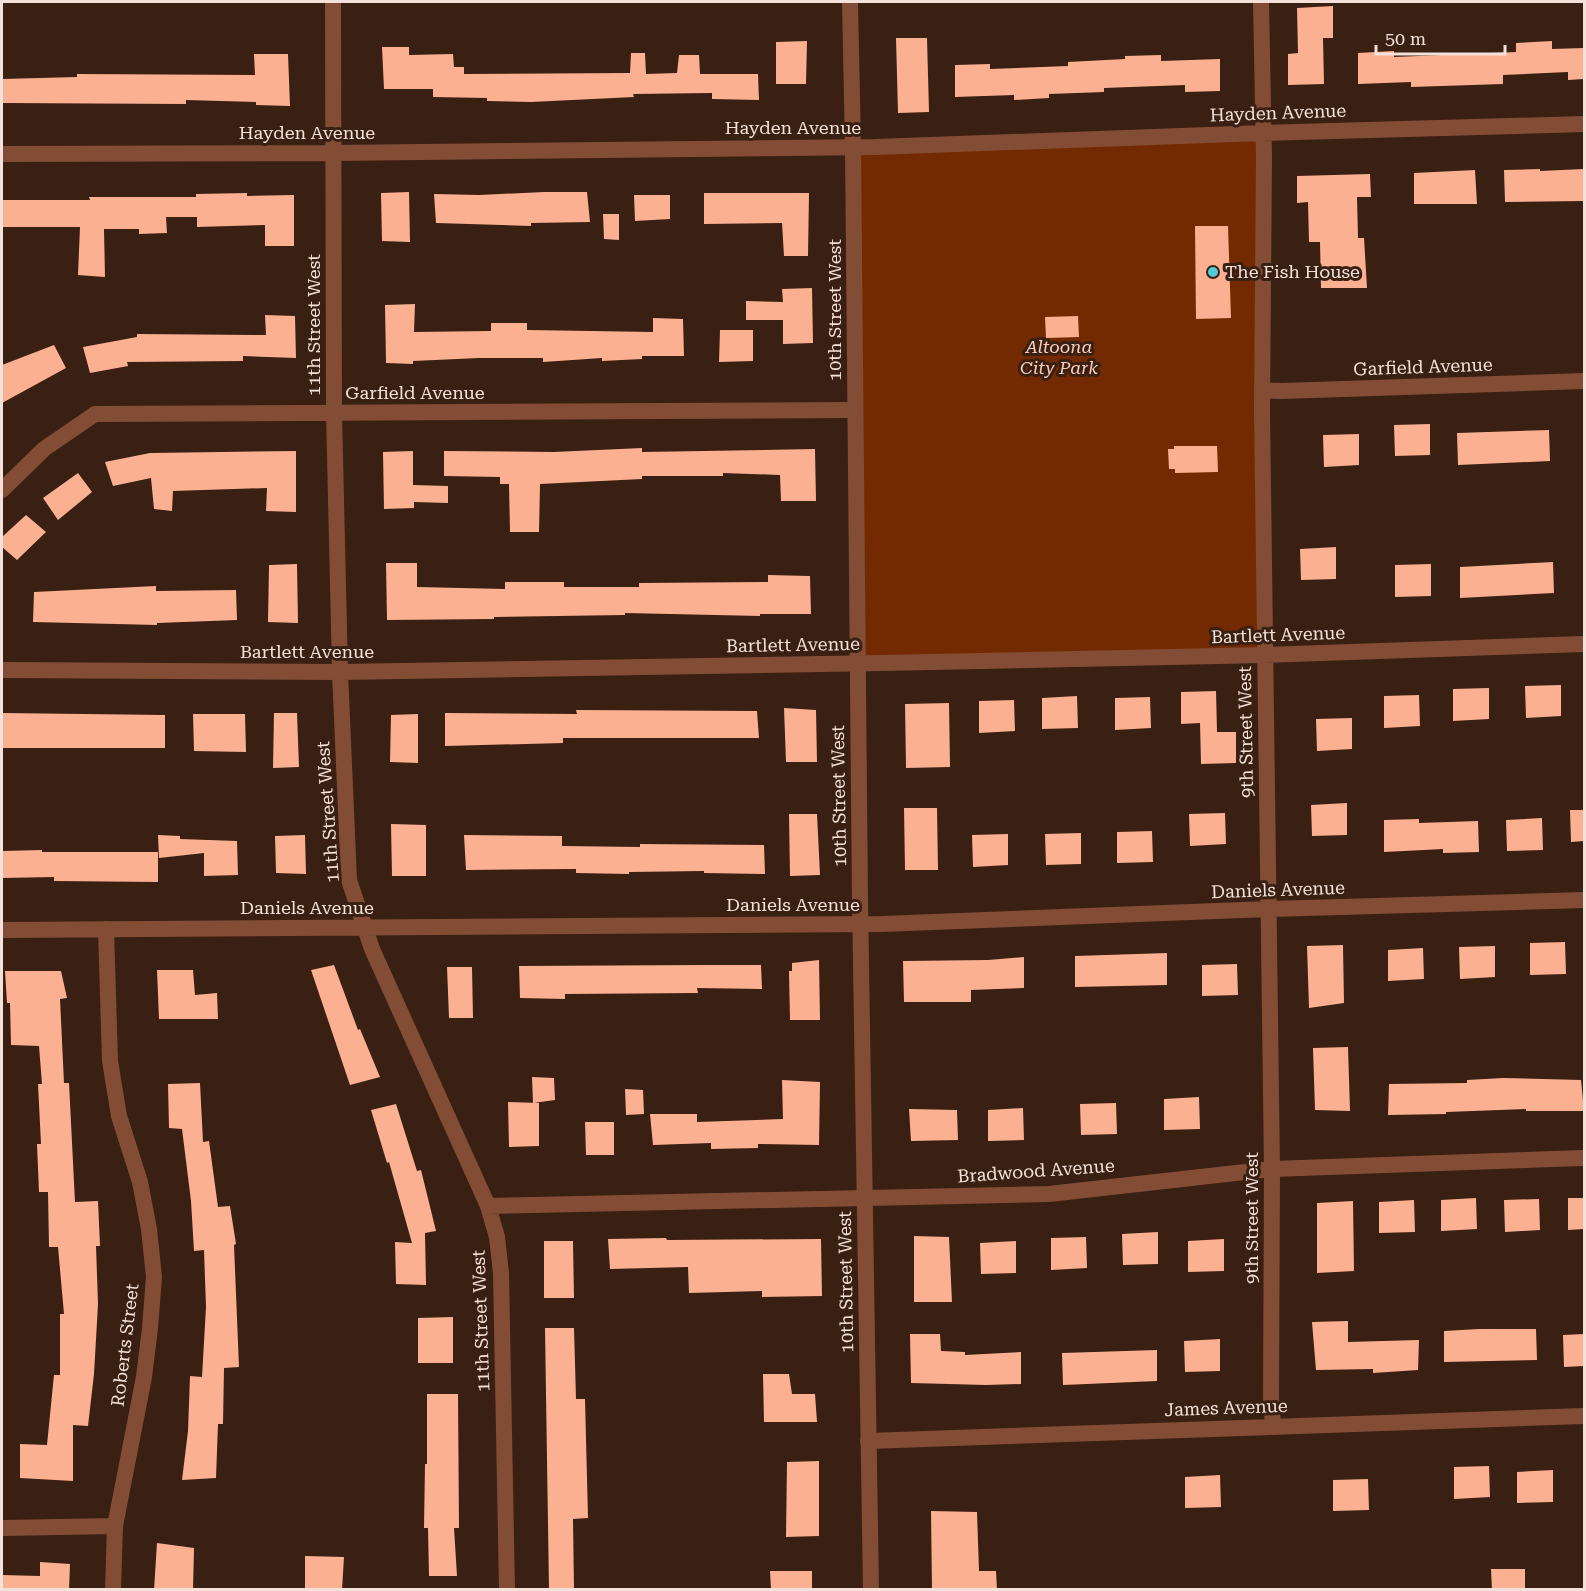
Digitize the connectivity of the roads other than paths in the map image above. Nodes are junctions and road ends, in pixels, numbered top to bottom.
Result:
1 (333, 2) edge
2 (850, 2) edge
3 (1261, 2) edge
4 (1584, 124) edge
5 (1263, 133) junction
6 (854, 147) junction
7 (333, 153) junction
8 (2, 154) edge
9 (1584, 381) edge
10 (1262, 390) junction
11 (855, 410) junction
12 (334, 413) junction
13 (2, 490) edge
14 (1584, 644) edge
15 (1265, 656) junction
16 (858, 663) junction
17 (2, 670) edge
18 (339, 672) junction
19 (1584, 900) edge
20 (1269, 909) junction
21 (861, 924) junction
22 (364, 927) junction
23 (106, 929) junction
24 (2, 930) edge
25 (1584, 1158) edge
26 (1272, 1169) junction
27 (865, 1198) junction
28 (488, 1206) junction
29 (1584, 1416) edge
30 (1273, 1426) junction
31 (868, 1441) junction
32 (116, 1526) junction
33 (2, 1528) edge
34 (113, 1590) edge
35 (507, 1590) edge
36 (871, 1590) edge

1 - 7 street, 11th Street West
2 - 6 street, 10th Street West
3 - 5 street, 9th Street West
4 - 5 street, Hayden Avenue
5 - 6 street, Hayden Avenue
5 - 10 street, 9th Street West
6 - 7 street, Hayden Avenue
6 - 11 street, 10th Street West
7 - 8 street, Hayden Avenue
7 - 12 street, 11th Street West
9 - 10 street, Garfield Avenue
10 - 15 street, 9th Street West
11 - 12 street, Garfield Avenue
11 - 16 street, 10th Street West
12 - 13 street, Garfield Avenue
12 - 18 street, 11th Street West
14 - 15 street, Bartlett Avenue
15 - 16 street, Bartlett Avenue
15 - 20 street, 9th Street West
16 - 18 street, Bartlett Avenue
16 - 21 street, 10th Street West
17 - 18 street, Bartlett Avenue
18 - 22 street, 11th Street West
19 - 20 street, Daniels Avenue
20 - 21 street, Daniels Avenue
20 - 26 street, 9th Street West
21 - 22 street, Daniels Avenue
21 - 27 street, 10th Street West
22 - 23 street, Daniels Avenue
22 - 28 street, 11th Street West
23 - 24 street, Daniels Avenue
23 - 32 street, Roberts Street
25 - 26 street, Bradwood Avenue
26 - 27 street, Bradwood Avenue
26 - 30 street, 9th Street West
27 - 28 street, Bradwood Avenue
27 - 31 street, 10th Street West
28 - 35 street, 11th Street West
29 - 30 street, James Avenue
30 - 31 street, James Avenue
31 - 36 street, 10th Street West
32 - 33 street
32 - 34 street, Roberts Street

